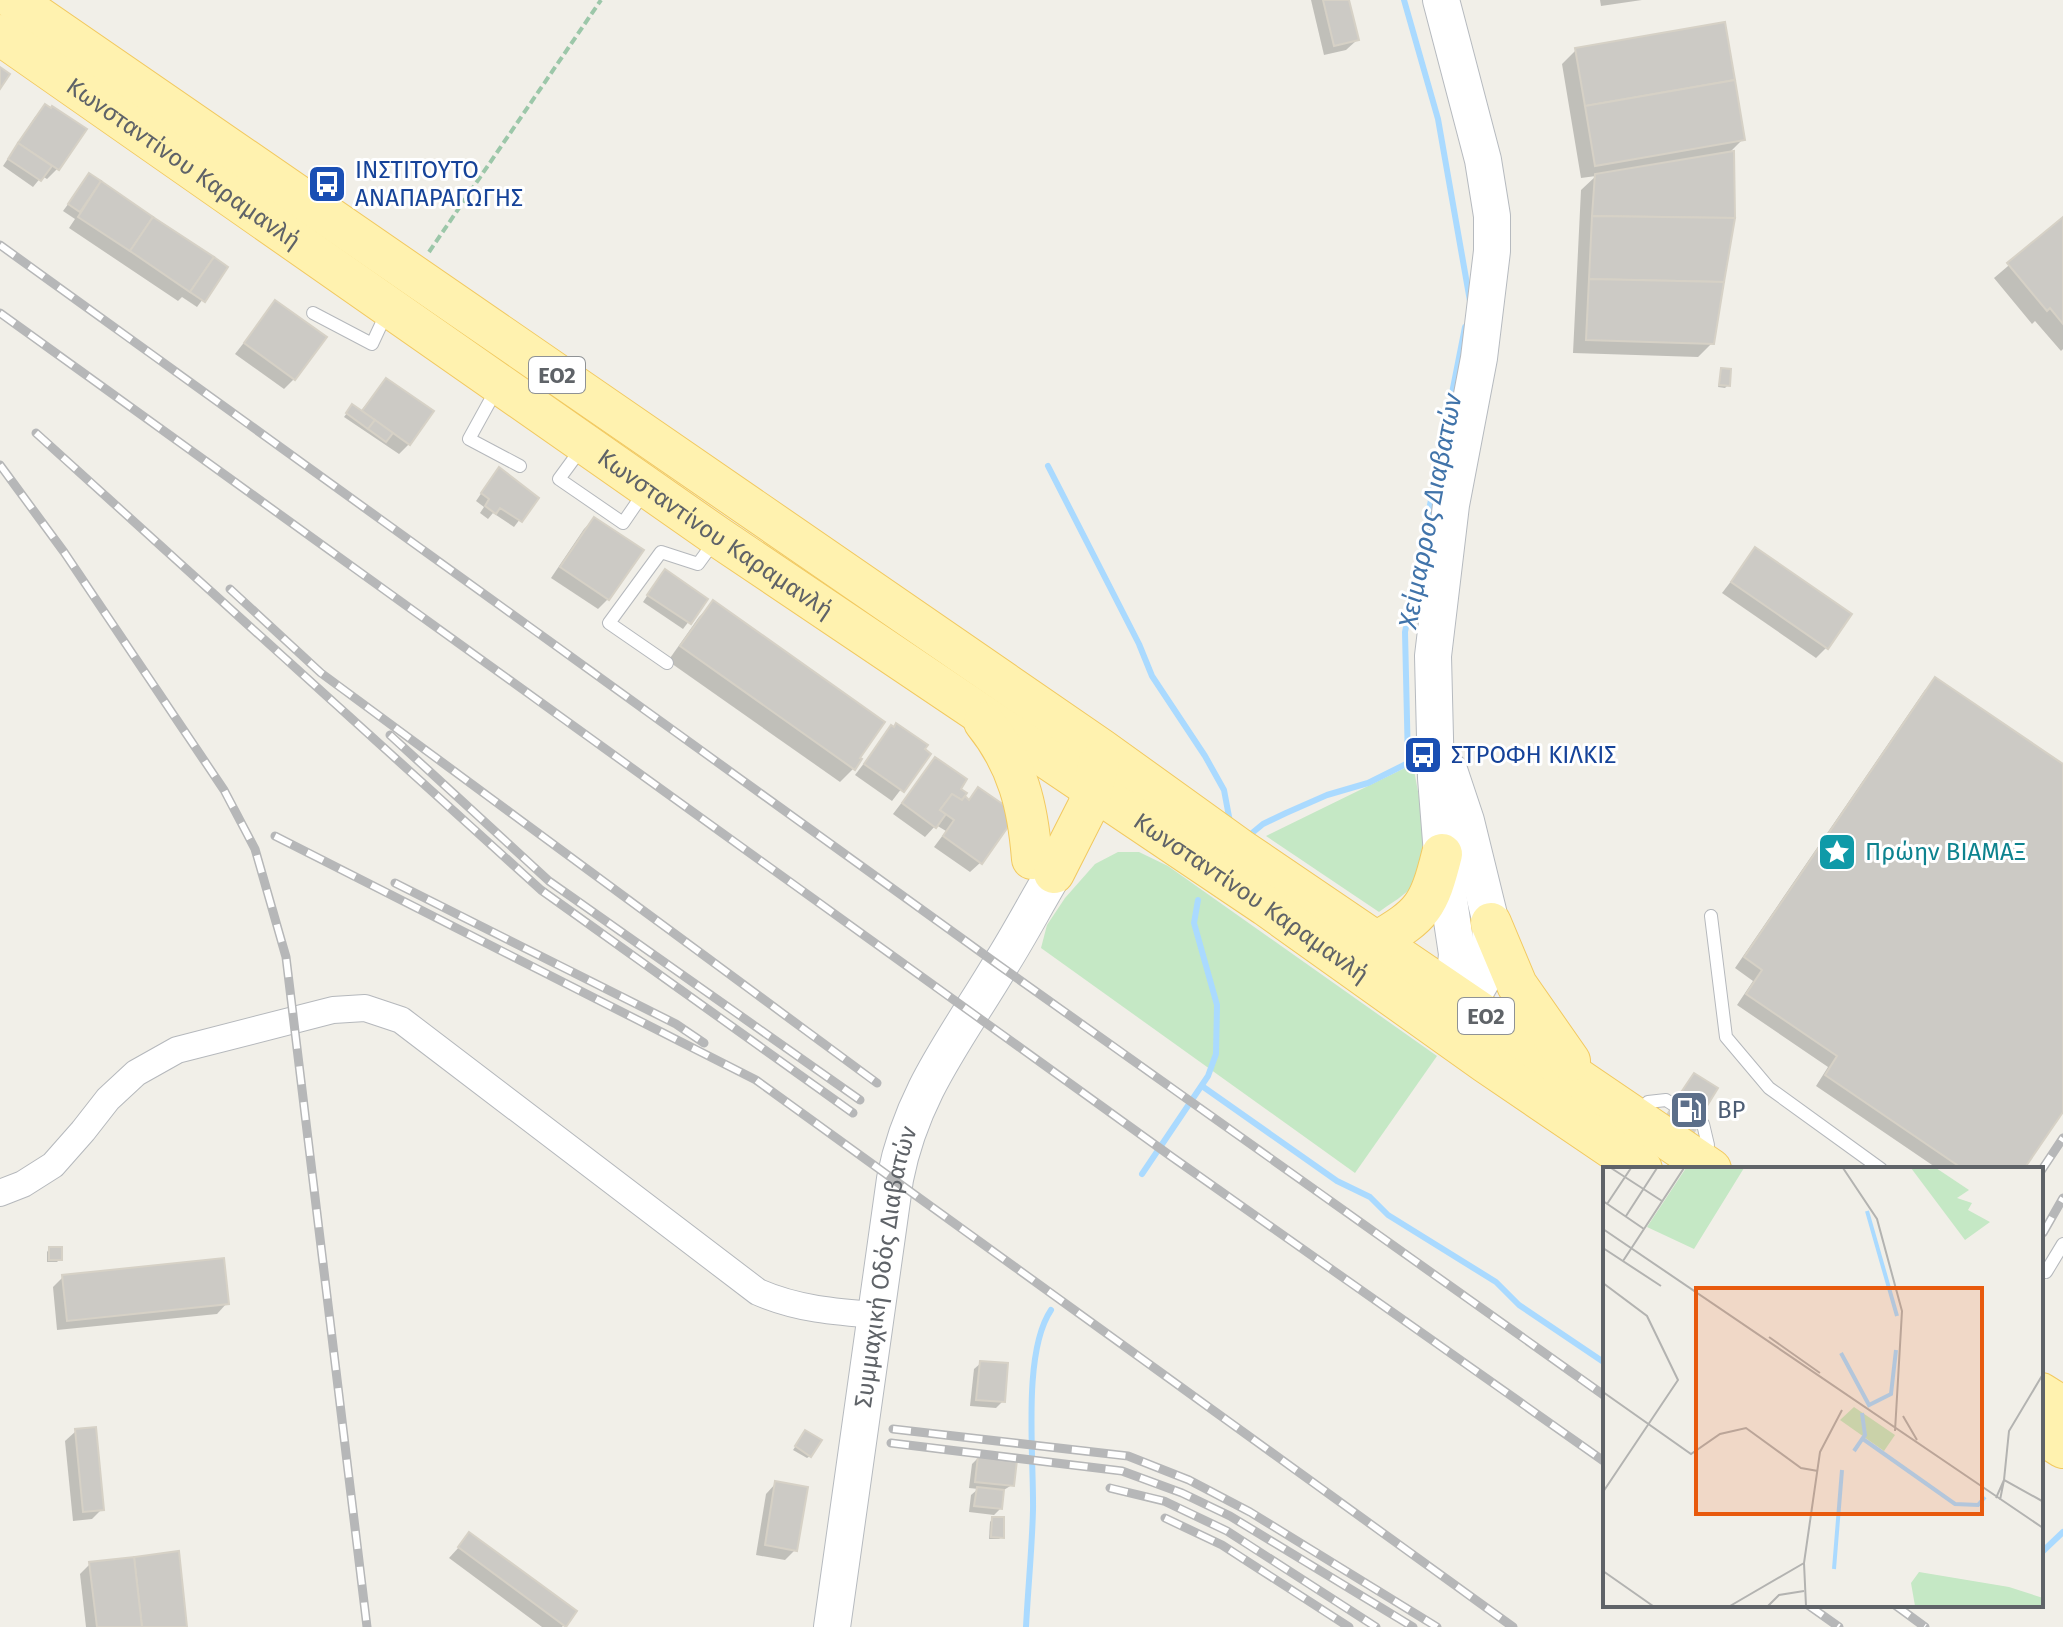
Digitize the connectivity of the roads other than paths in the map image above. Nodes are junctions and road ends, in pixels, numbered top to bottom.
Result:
1 (14, 0) edge
2 (1441, 0) edge
3 (0, 35) edge
4 (389, 307) junction
5 (313, 313) dead end
6 (500, 384) junction
7 (520, 466) dead end
8 (718, 537) junction
9 (667, 663) dead end
10 (972, 707) junction
11 (1435, 735) junction
12 (1101, 749) junction
13 (1081, 780) junction
14 (1156, 832) junction
15 (1442, 854) junction
16 (1043, 866) junction
17 (1711, 916) dead end
18 (1491, 923) junction
19 (1376, 942) junction
20 (1451, 1016) junction
21 (1596, 1091) junction
22 (1648, 1102) dead end
23 (1710, 1157) edge
24 (1640, 1167) edge
25 (1878, 1167) edge
26 (0, 1193) edge
27 (2063, 1244) edge
28 (2043, 1271) edge
29 (878, 1315) junction
30 (2043, 1394) edge
31 (2063, 1407) edge
32 (2043, 1435) edge
33 (2063, 1448) edge
34 (832, 1627) edge

1 - 12 main road, Κωνσταντίνου Καραμανλή / ΕΟ2
2 - 11 main road
3 - 4 main road, Κωνσταντίνου Καραμανλή / ΕΟ2
4 - 5 lane
4 - 6 main road, Κωνσταντίνου Καραμανλή / ΕΟ2
6 - 7 lane
6 - 8 main road, Κωνσταντίνου Καραμανλή / ΕΟ2
8 - 9 lane
8 - 10 main road, Κωνσταντίνου Καραμανλή / ΕΟ2
10 - 13 main road, Κωνσταντίνου Καραμανλή / ΕΟ2
10 - 16 main road
11 - 15 main road
11 - 18 main road
12 - 13 main road
12 - 19 main road, Κωνσταντίνου Καραμανλή / ΕΟ2
13 - 14 main road, Κωνσταντίνου Καραμανλή / ΕΟ2
13 - 16 main road
14 - 16 main road
14 - 20 main road, Κωνσταντίνου Καραμανλή / ΕΟ2
15 - 19 main road
15 - 20 main road
16 - 29 main road, Συμμαχική Οδός Διαβατών
17 - 25 lane
18 - 20 main road
18 - 21 main road
19 - 20 main road, ΕΟ2
20 - 21 main road, ΕΟ2
20 - 24 main road, ΕΟ2
21 - 23 main road, ΕΟ2
22 - 23 lane
26 - 29 street
27 - 28 lane
29 - 34 main road, Συμμαχική Οδός Διαβατών
30 - 31 main road
32 - 33 main road

